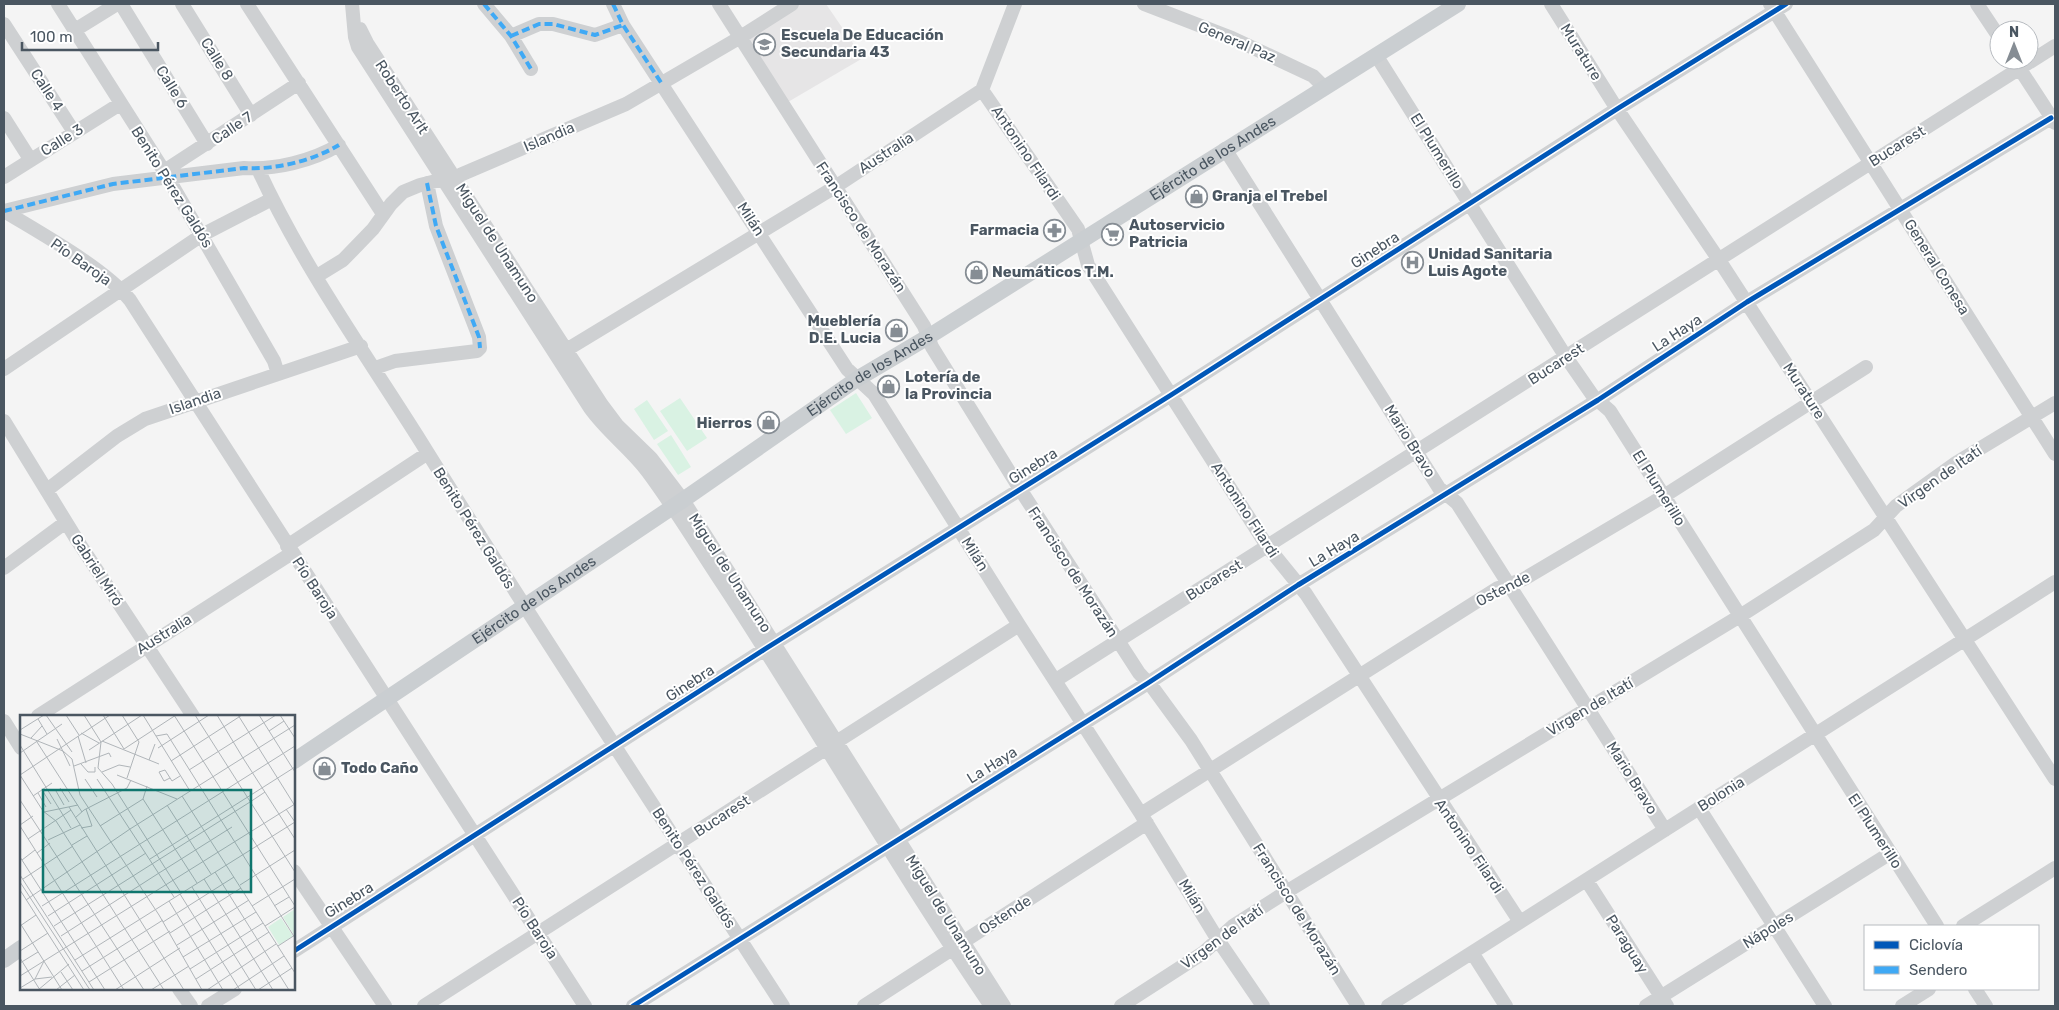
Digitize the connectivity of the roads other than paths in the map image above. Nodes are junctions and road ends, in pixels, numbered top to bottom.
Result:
1 (58, 4) edge
2 (117, 4) edge
3 (121, 4) edge
4 (182, 4) edge
5 (247, 4) edge
6 (484, 4) edge
7 (613, 4) edge
8 (719, 4) edge
9 (792, 4) edge
10 (1014, 4) edge
11 (1144, 4) edge
12 (1551, 4) edge
13 (1977, 4) edge
14 (1452, 5) edge
15 (1777, 6) edge
16 (353, 9) edge
17 (1989, 23) edge
18 (4, 24) edge
19 (624, 25) junction
20 (75, 30) junction
21 (511, 36) junction
22 (739, 38) junction
23 (2055, 46) edge
24 (2039, 53) edge
25 (1376, 55) junction
26 (532, 68) dead end
27 (2007, 70) edge
28 (2020, 70) edge
29 (299, 83) junction
30 (662, 84) junction
31 (1325, 88) junction
32 (982, 90) junction
33 (120, 104) junction
34 (1617, 109) junction
35 (251, 115) junction
36 (2052, 115) edge
37 (4, 118) edge
38 (74, 132) junction
39 (207, 144) junction
40 (339, 145) junction
41 (1225, 149) junction
42 (30, 159) junction
43 (1871, 162) junction
44 (258, 169) junction
45 (166, 174) junction
46 (4, 177) edge
47 (449, 178) junction
48 (427, 183) junction
49 (835, 187) junction
50 (272, 199) junction
51 (1470, 204) junction
52 (1901, 208) junction
53 (4, 211) edge
54 (383, 214) junction
55 (760, 233) junction
56 (202, 235) junction
57 (1081, 240) junction
58 (1719, 260) junction
59 (317, 276) junction
60 (119, 289) junction
61 (1320, 300) junction
62 (1747, 302) junction
63 (928, 337) junction
64 (361, 346) junction
65 (561, 353) junction
66 (1566, 357) junction
67 (1866, 367) dead end
68 (375, 368) junction
69 (4, 370) edge
70 (278, 374) junction
71 (857, 379) junction
72 (1170, 395) junction
73 (196, 400) junction
74 (1598, 400) junction
75 (1811, 403) junction
76 (2055, 403) edge
77 (2031, 417) junction
78 (4, 422) edge
79 (1418, 452) junction
80 (428, 453) junction
81 (2055, 454) edge
82 (1020, 489) junction
83 (47, 490) junction
84 (1448, 494) junction
85 (1664, 496) junction
86 (678, 504) junction
87 (1886, 519) junction
88 (66, 522) junction
89 (958, 527) junction
90 (1267, 546) junction
91 (290, 549) junction
92 (4, 568) edge
93 (2055, 582) edge
94 (1509, 584) junction
95 (1298, 585) junction
96 (524, 606) junction
97 (1740, 616) junction
98 (1019, 625) junction
99 (1965, 640) junction
100 (1118, 641) junction
101 (147, 645) junction
102 (770, 646) junction
103 (1359, 676) junction
104 (1056, 680) junction
105 (1148, 683) junction
106 (388, 698) junction
107 (1588, 709) junction
108 (40, 715) edge
109 (192, 715) edge
110 (4, 721) edge
111 (1083, 722) junction
112 (12, 733) edge
113 (1814, 736) junction
114 (833, 745) junction
115 (20, 746) edge
116 (615, 746) junction
117 (295, 760) edge
118 (1210, 772) junction
119 (2055, 779) edge
120 (1438, 799) junction
121 (1699, 808) junction
122 (1144, 818) junction
123 (1665, 830) junction
124 (476, 836) junction
125 (893, 842) junction
126 (678, 844) junction
127 (1889, 854) junction
128 (2055, 868) edge
129 (295, 872) edge
130 (1587, 881) junction
131 (1286, 892) junction
132 (1520, 922) junction
133 (1936, 925) edge
134 (1965, 925) edge
135 (331, 926) junction
136 (1775, 926) junction
137 (539, 934) junction
138 (740, 939) junction
139 (1218, 940) junction
140 (957, 946) junction
141 (20, 949) edge
142 (295, 950) edge
143 (1473, 954) junction
144 (4, 960) edge
145 (180, 990) edge
146 (233, 990) edge
147 (1928, 990) edge
148 (1976, 990) edge
149 (1664, 1002) edge
150 (191, 1006) edge
151 (208, 1006) edge
152 (385, 1006) edge
153 (424, 1006) edge
154 (585, 1006) edge
155 (633, 1006) edge
156 (783, 1006) edge
157 (864, 1006) edge
158 (991, 1006) edge
159 (1004, 1006) edge
160 (1122, 1006) edge
161 (1262, 1006) edge
162 (1358, 1006) edge
163 (1388, 1006) edge
164 (1506, 1006) edge
165 (1646, 1006) edge
166 (1824, 1006) edge
167 (1902, 1006) edge
168 (1986, 1006) edge

1 - 20 street, Benito Pérez Galdós
2 - 20 street
3 - 39 street, Calle 6
4 - 35 street, Calle 8
5 - 29 street
6 - 21 street
7 - 19 street, Milán
8 - 22 street, Francisco de Morazán
9 - 22 street, Islandia
10 - 32 street
11 - 31 street, General Paz
12 - 34 street, Murature
13 - 17 street
14 - 25 main road, Ejército de los Andes
15 - 34 street, Ginebra
15 - 43 street, General Conesa
16 - 47 street, Roberto Arlt
18 - 38 street, Calle 4
19 - 21 street
19 - 30 street, Milán
20 - 33 street, Benito Pérez Galdós
21 - 26 street
22 - 30 street, Islandia
22 - 49 street, Francisco de Morazán
23 - 24 street, Bucarest
25 - 31 main road, Ejército de los Andes
25 - 51 street, El Plumerillo
27 - 43 street, Bucarest
28 - 36 street
29 - 35 street, Calle 7
29 - 40 street
30 - 47 street, Islandia
30 - 55 street, Milán
31 - 41 main road, Ejército de los Andes
32 - 49 street, Australia
32 - 57 street, Antonino Filardi
33 - 38 street, Calle 3
33 - 45 street, Benito Pérez Galdós
34 - 51 street, Ginebra
34 - 58 street, Murature
35 - 39 street, Calle 7
36 - 52 street, La Haya
37 - 42 street
38 - 42 street, Calle 3
39 - 45 street, Calle 7
40 - 44 street
40 - 54 street
41 - 57 main road, Ejército de los Andes
41 - 61 street, Mario Bravo
42 - 46 street, Calle 3
43 - 52 street, General Conesa
43 - 58 street, Bucarest
44 - 45 street
44 - 50 street, Benito Pérez Galdós
45 - 53 street
45 - 56 street, Benito Pérez Galdós
47 - 48 street, Islandia
47 - 65 street, Miguel de Unamuno
48 - 54 street, Islandia
48 - 68 street
49 - 55 street, Australia
49 - 63 street, Francisco de Morazán
50 - 56 street
50 - 59 street, Benito Pérez Galdós
51 - 61 street, Ginebra
51 - 66 street, El Plumerillo
52 - 62 street, La Haya
52 - 77 street, General Conesa
53 - 60 street, Pío Baroja
54 - 59 street, Islandia
55 - 65 street, Australia
55 - 71 street, Milán
56 - 60 street
56 - 70 street, Benito Pérez Galdós
57 - 63 main road, Ejército de los Andes
57 - 72 street, Antonino Filardi
58 - 62 street, Murature
58 - 66 street, Bucarest
59 - 64 street, Benito Pérez Galdós
60 - 69 street
60 - 73 street, Pío Baroja
61 - 72 street, Ginebra
61 - 79 street, Mario Bravo
62 - 74 street, La Haya
62 - 75 street, Murature
63 - 71 main road, Ejército de los Andes
63 - 82 street, Francisco de Morazán
64 - 68 street, Benito Pérez Galdós
64 - 70 street, Islandia
65 - 86 street, Miguel de Unamuno
66 - 74 street, El Plumerillo
66 - 79 street, Bucarest
67 - 75 street, Ostende
68 - 80 street, Benito Pérez Galdós
70 - 73 street, Islandia
71 - 86 main road, Ejército de los Andes
71 - 89 street, Milán
72 - 82 street, Ginebra
72 - 90 street, Antonino Filardi
73 - 83 street, Islandia
73 - 91 street, Pío Baroja
74 - 84 street, La Haya
74 - 85 street, El Plumerillo
75 - 85 street, Ostende
75 - 87 street, Murature
76 - 77 street, Virgen de Itatí
77 - 81 street, General Conesa
77 - 87 street, Virgen de Itatí
78 - 83 street, Gabriel Miró
79 - 84 street, Mario Bravo
79 - 90 street, Bucarest
80 - 91 street, Australia
80 - 96 street, Benito Pérez Galdós
82 - 89 street, Ginebra
82 - 100 street, Francisco de Morazán
83 - 88 street, Gabriel Miró
84 - 94 street, Mario Bravo
84 - 95 street, La Haya
85 - 94 street, Ostende
85 - 97 street, El Plumerillo
86 - 96 main road, Ejército de los Andes
86 - 102 street, Miguel de Unamuno
87 - 97 street, Virgen de Itatí
87 - 99 street, Murature
88 - 92 street
88 - 101 street, Gabriel Miró
89 - 98 street, Milán
89 - 102 street, Ginebra
90 - 95 street, Antonino Filardi
90 - 100 street, Bucarest
91 - 101 street, Australia
91 - 106 street, Pío Baroja
93 - 99 street, Bolonia
94 - 103 street, Ostende
94 - 107 street, Mario Bravo
95 - 103 street, Antonino Filardi
95 - 105 street, La Haya
96 - 106 main road, Ejército de los Andes
96 - 116 street, Benito Pérez Galdós
97 - 107 street, Virgen de Itatí
97 - 113 street, El Plumerillo
98 - 104 street, Milán
98 - 114 street, Bucarest
99 - 113 street, Bolonia
99 - 119 street, Murature
100 - 104 street, Bucarest
100 - 105 street, Francisco de Morazán
101 - 108 street, Australia
101 - 109 street, Gabriel Miró
102 - 114 street, Miguel de Unamuno
102 - 116 street, Ginebra
103 - 118 street, Ostende
103 - 120 street, Antonino Filardi
104 - 111 street, Milán
105 - 111 street, La Haya
105 - 118 street, Francisco de Morazán
106 - 117 main road, Ejército de los Andes
106 - 124 street, Pío Baroja
107 - 120 street, Virgen de Itatí
107 - 123 street, Mario Bravo
110 - 112 street
111 - 122 street, Milán
111 - 125 street, La Haya
112 - 115 street
113 - 121 street, Bolonia
113 - 127 street, El Plumerillo
114 - 125 street, Miguel de Unamuno
114 - 126 street, Bucarest
116 - 124 street, Ginebra
116 - 126 street, Benito Pérez Galdós
118 - 122 street, Ostende
118 - 131 street, Francisco de Morazán
120 - 131 street, Virgen de Itatí
120 - 132 street, Antonino Filardi
121 - 123 street, Bolonia
121 - 136 street
122 - 139 street, Milán
122 - 140 street, Ostende
123 - 130 street, Bolonia
124 - 135 street, Ginebra
124 - 137 street, Pío Baroja
125 - 138 street, La Haya
125 - 140 street, Miguel de Unamuno
126 - 137 street, Bucarest
126 - 138 street, Benito Pérez Galdós
127 - 133 street, El Plumerillo
127 - 136 street, Nápoles
128 - 134 street
129 - 135 street
130 - 132 street, Bolonia
130 - 149 street, Paraguay
131 - 139 street, Virgen de Itatí
131 - 162 street, Francisco de Morazán
132 - 143 street, Bolonia
135 - 142 street, Ginebra
135 - 152 street
136 - 149 street, Nápoles
136 - 166 street
137 - 153 street, Bucarest
137 - 154 street, Pío Baroja
138 - 155 street, La Haya
138 - 156 street, Benito Pérez Galdós
139 - 160 street, Virgen de Itatí
139 - 161 street, Milán
140 - 157 street, Ostende
140 - 158 street, Miguel de Unamuno
140 - 159 street, Miguel de Unamuno
141 - 144 main road
143 - 163 street, Bolonia
143 - 164 street
145 - 150 street
146 - 151 street
147 - 167 street
148 - 168 street
149 - 165 street, Nápoles

